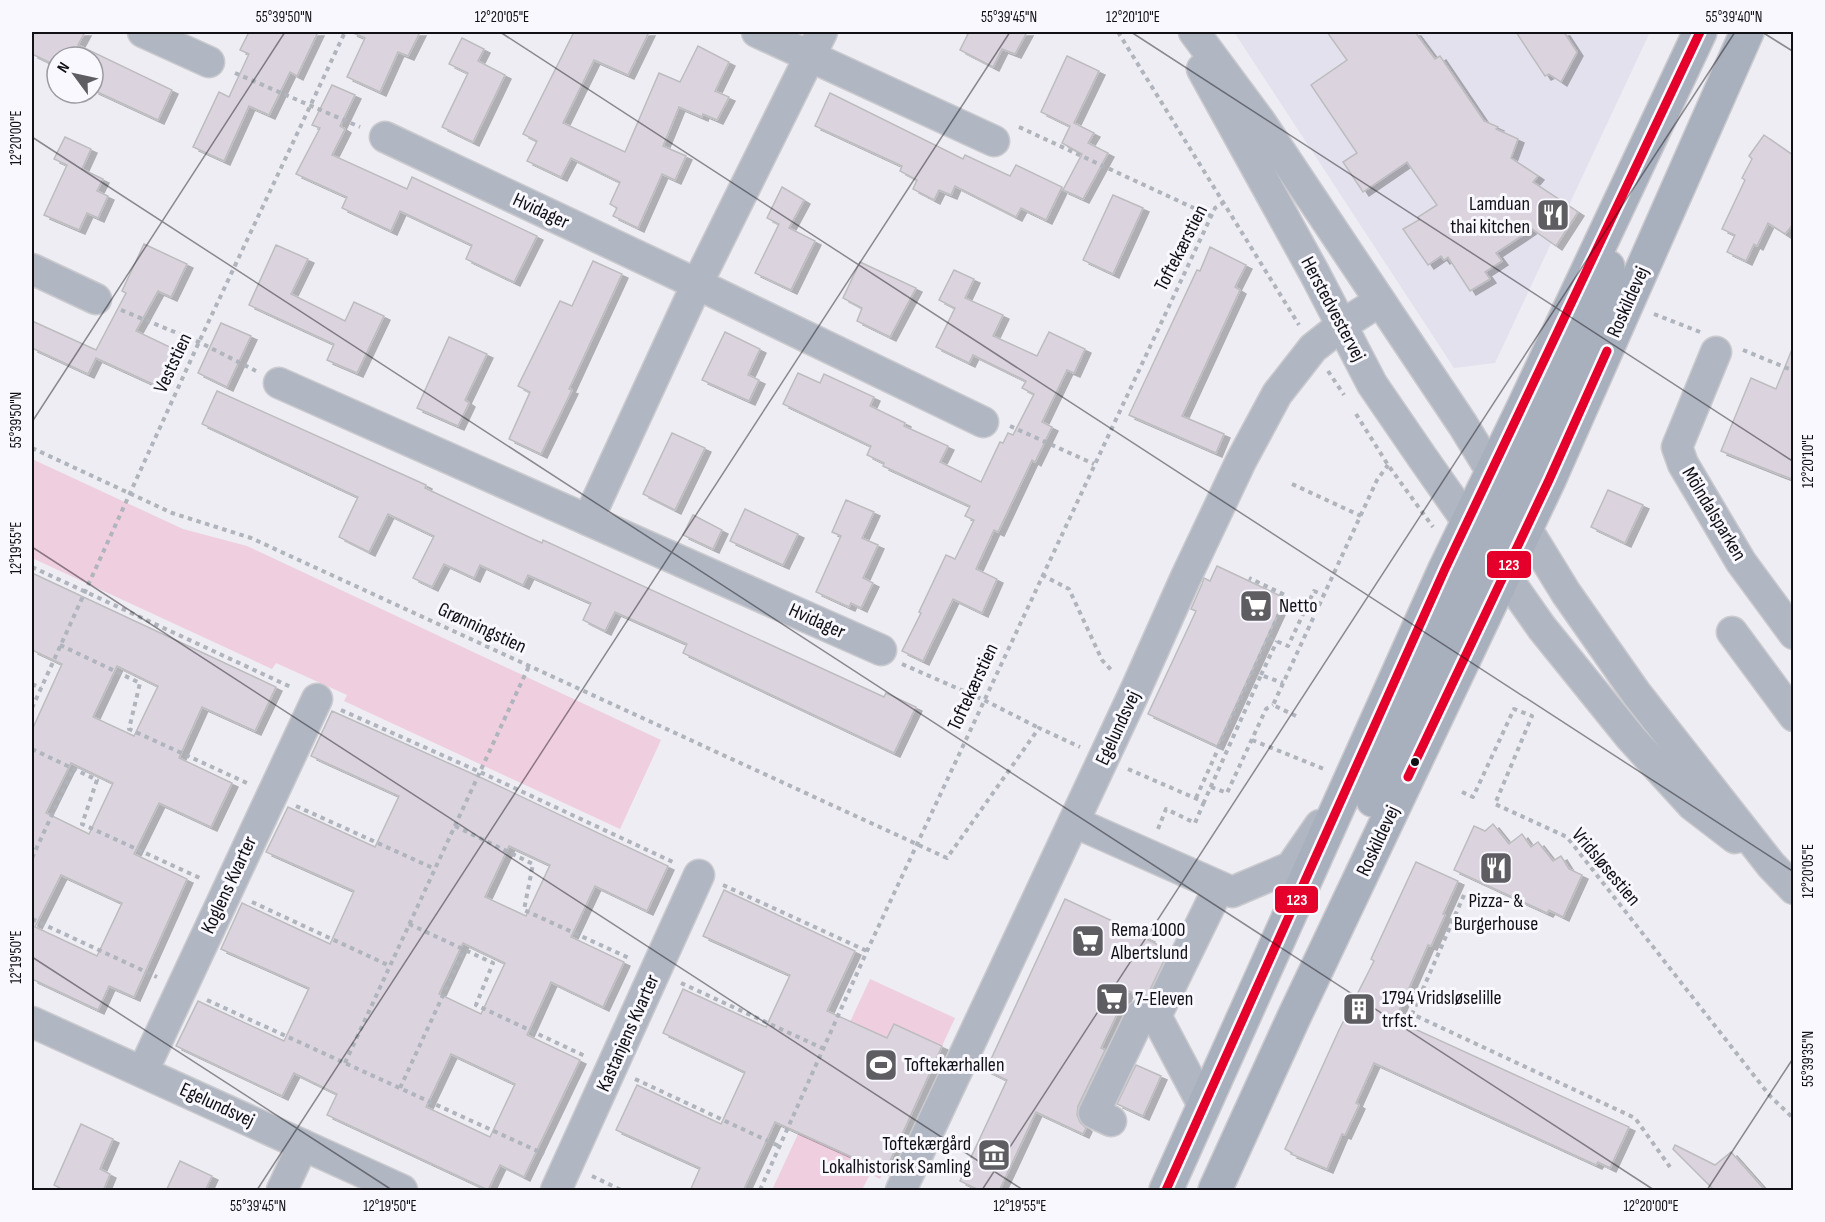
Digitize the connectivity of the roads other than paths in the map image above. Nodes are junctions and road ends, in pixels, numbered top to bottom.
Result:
1 (143, 32) edge
2 (757, 32) edge
3 (1182, 32) edge
4 (1194, 32) edge
5 (1700, 32) edge
6 (1747, 32) edge
7 (817, 44) edge
8 (209, 62) road end
9 (385, 138) road end
10 (994, 141) road end
11 (32, 269) edge
12 (698, 284) junction
13 (96, 299) road end
14 (1380, 301) junction
15 (1342, 325) junction
16 (1716, 352) dead end
17 (279, 382) road end
18 (983, 422) road end
19 (1500, 484) junction
20 (588, 520) junction
21 (1526, 528) junction
22 (1476, 532) junction
23 (1504, 573) junction
24 (1732, 632) dead end
25 (1794, 634) edge
26 (881, 650) road end
27 (317, 699) road end
28 (1794, 716) edge
29 (1351, 781) junction
30 (1074, 822) junction
31 (699, 875) road end
32 (1785, 875) edge
33 (1219, 887) junction
34 (1298, 1010) junction
35 (1156, 1016) junction
36 (32, 1022) edge
37 (143, 1071) junction
38 (1204, 1107) junction
39 (1111, 1120) dead end
40 (303, 1145) junction
41 (562, 1178) edge
42 (282, 1191) edge
43 (402, 1191) edge
44 (901, 1191) edge
45 (1166, 1191) edge
46 (1215, 1191) edge

1 - 8 street
2 - 7 street
3 - 15 street, Herstedvestervej
4 - 14 street, Herstedvestervej
5 - 19 main road
6 - 21 main road, Roskildevej
7 - 10 street
7 - 12 street
9 - 12 street, Hvidager
11 - 13 street
12 - 18 street, Hvidager
12 - 20 street
14 - 15 street, Egelundsvej
14 - 19 street, Herstedvestervej
15 - 22 street, Herstedvestervej
15 - 30 street, Egelundsvej
16 - 25 street, Mölndalsparken
17 - 20 street, Hvidager
19 - 21 street, Herstedvestervej
19 - 22 main road
19 - 23 main road
20 - 26 street, Hvidager
21 - 23 main road, Roskildevej
21 - 32 street, Herstedvestervej
22 - 23 street, Herstedvestervej
22 - 29 main road
22 - 34 main road
23 - 32 street, Herstedvestervej
23 - 34 main road, Roskildevej
24 - 28 street
27 - 37 street, Koglens Kvarter
29 - 33 street
29 - 38 main road
30 - 33 street
30 - 44 street, Egelundsvej
31 - 41 street, Kastanjens Kvarter
33 - 35 street
34 - 46 main road, Roskildevej
35 - 38 street
35 - 39 street
36 - 37 street, Egelundsvej
37 - 40 street, Egelundsvej
38 - 45 main road
40 - 42 street
40 - 43 street, Egelundsvej

